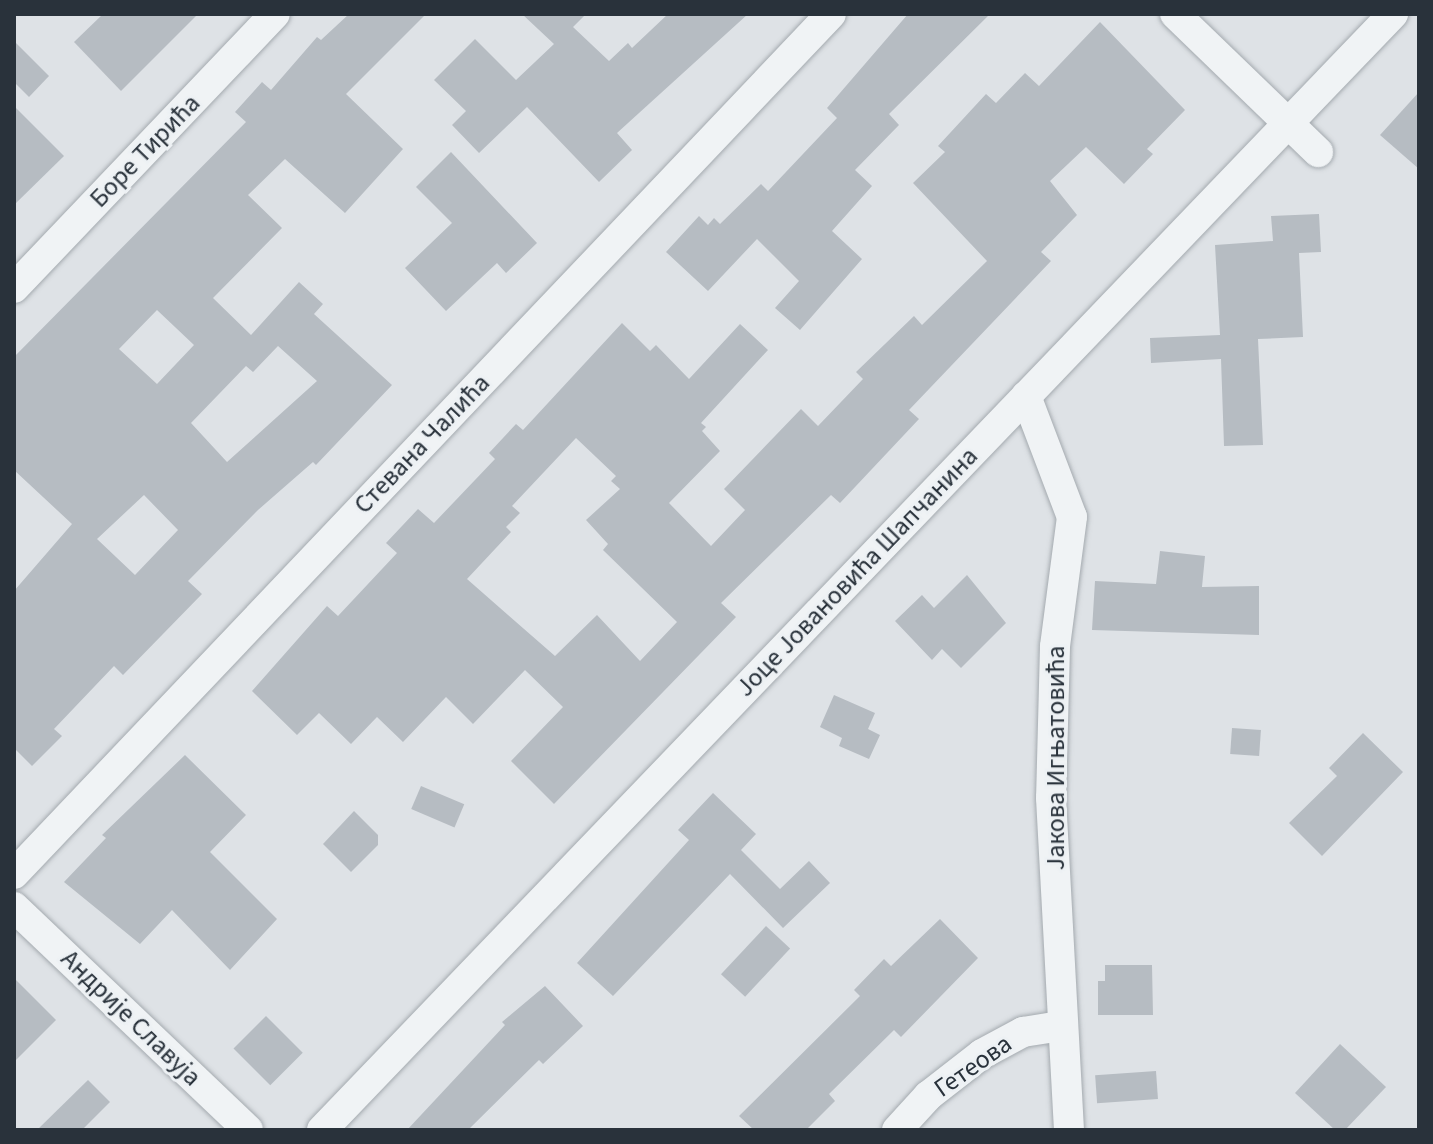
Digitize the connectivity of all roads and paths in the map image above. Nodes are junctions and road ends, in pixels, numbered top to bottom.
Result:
1 (275, 14) edge
2 (831, 14) edge
3 (1175, 14) edge
4 (1393, 14) edge
5 (1288, 123) junction
6 (1318, 152) dead end
7 (14, 288) edge
8 (1026, 396) junction
9 (14, 874) edge
10 (14, 907) edge
11 (1062, 1026) junction
12 (248, 1130) edge
13 (322, 1130) edge
14 (897, 1130) edge
15 (1069, 1130) edge

1 - 7 street, Боре Тирића
2 - 9 street, Стевана Чалића
3 - 5 street
4 - 5 street, Јоце Јовановића Шапчанина
5 - 6 street
5 - 8 street, Јоце Јовановића Шапчанина
8 - 11 street, Јакова Игњатовића
8 - 13 street, Јоце Јовановића Шапчанина
10 - 12 street, Андрије Славуја
11 - 14 street, Гетеова
11 - 15 street, Јакова Игњатовића

